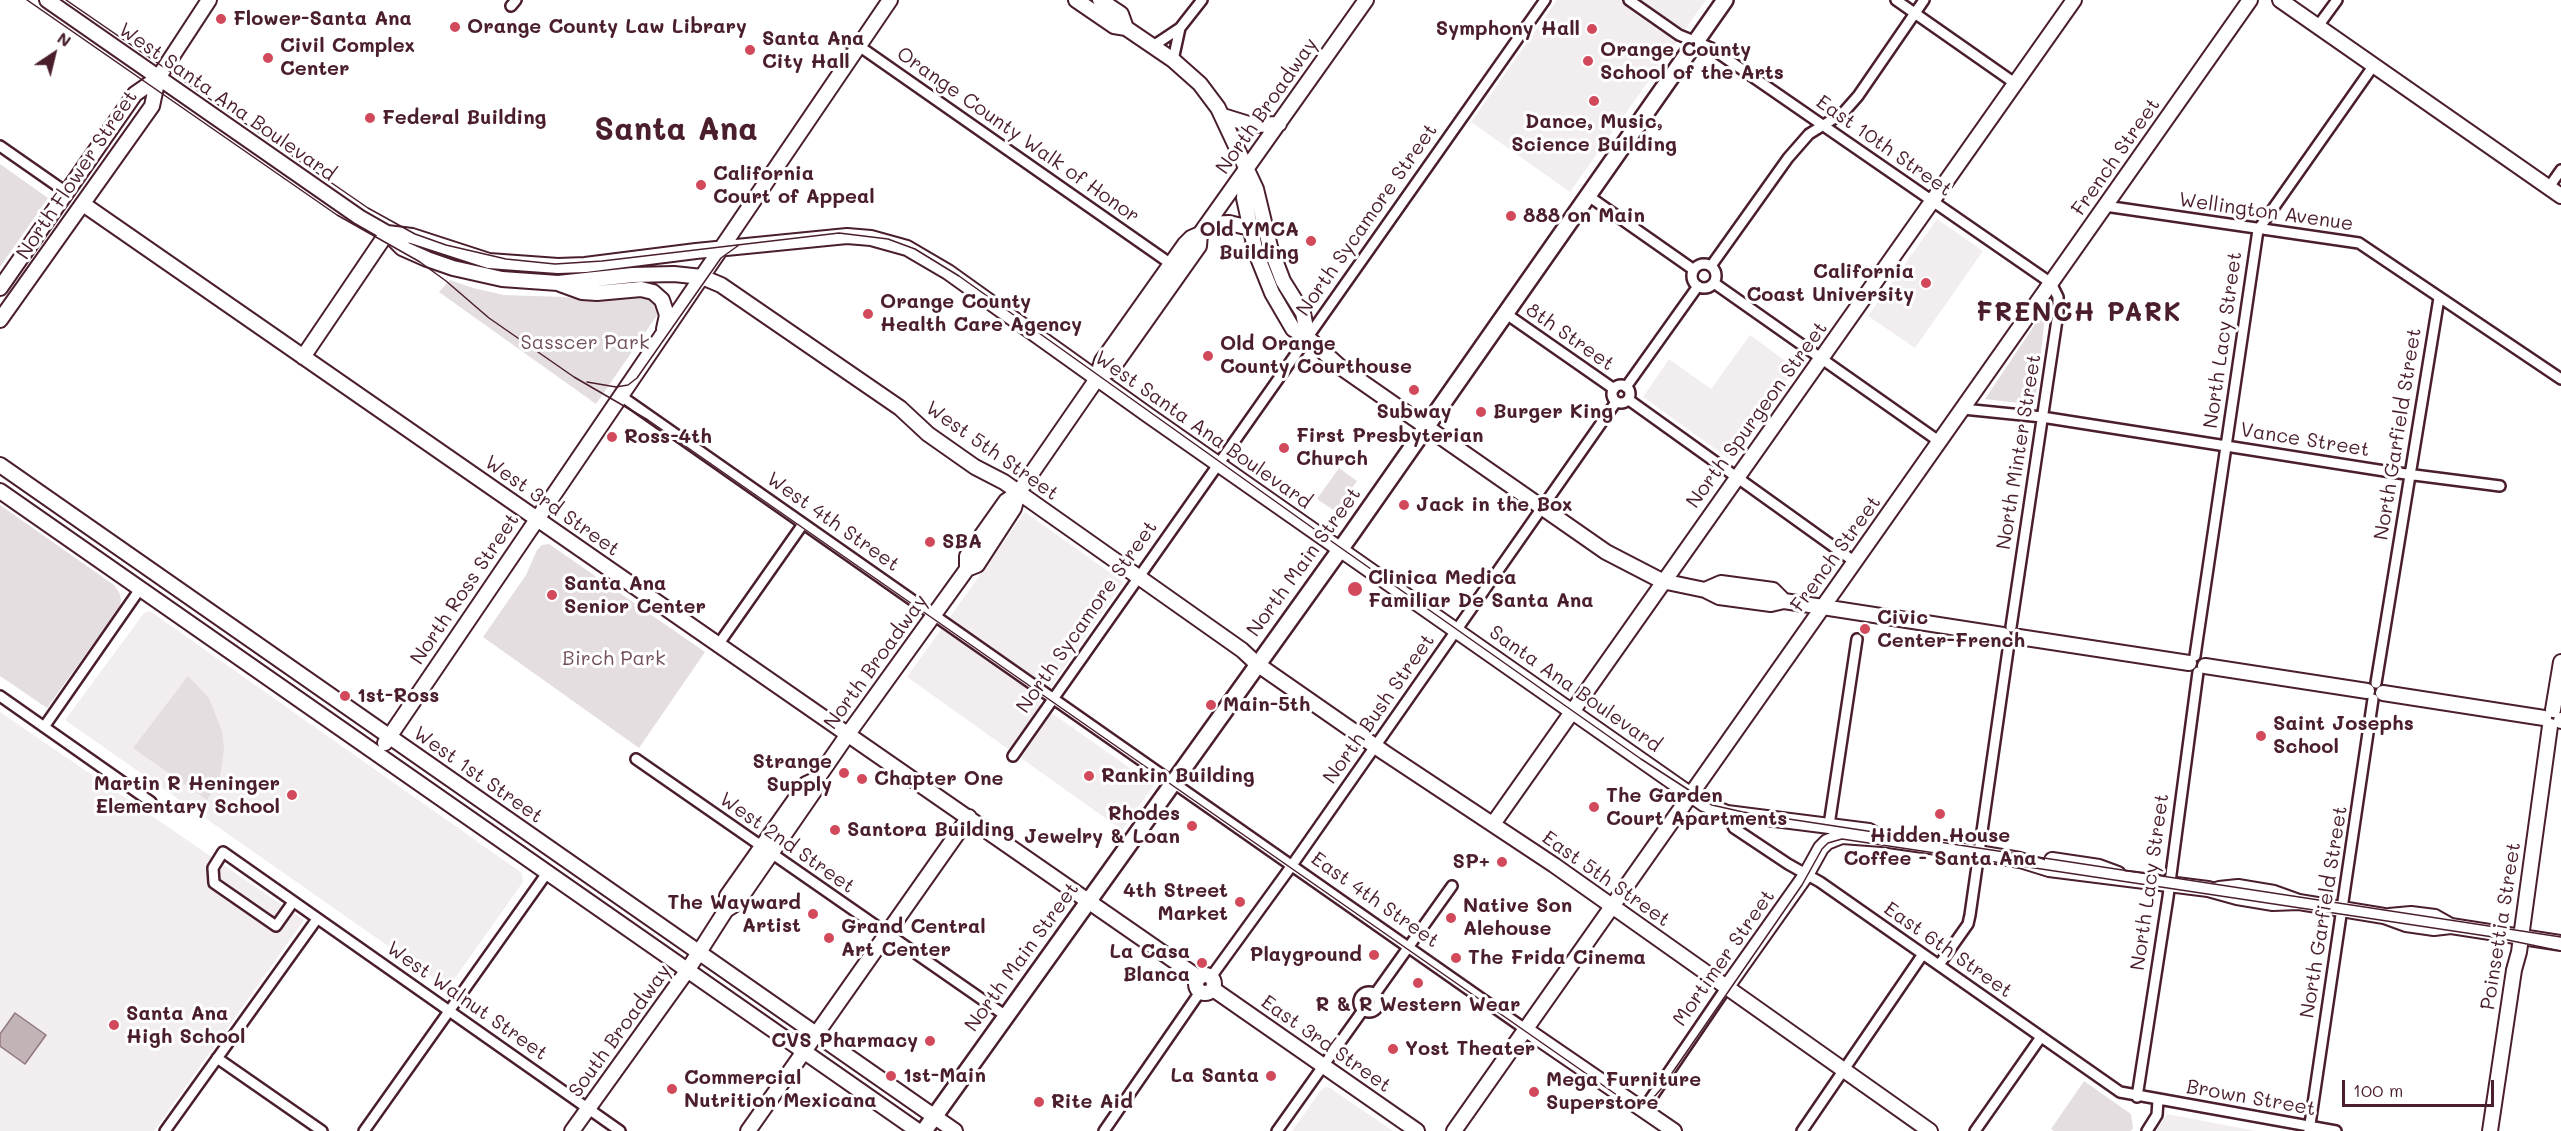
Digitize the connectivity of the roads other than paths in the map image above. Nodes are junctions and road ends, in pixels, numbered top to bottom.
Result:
1 (47, 0) edge
2 (208, 0) edge
3 (890, 0) edge
4 (1076, 0) edge
5 (1100, 0) edge
6 (1202, 0) edge
7 (1366, 0) edge
8 (1545, 0) edge
9 (1629, 0) edge
10 (1725, 0) edge
11 (1896, 0) edge
12 (1924, 0) edge
13 (2074, 0) edge
14 (2250, 0) edge
15 (2280, 0) edge
16 (2337, 0) edge
17 (1915, 13) junction
18 (2318, 26) junction
19 (1126, 28) junction
20 (1180, 28) junction
21 (843, 40) dead end
22 (1695, 42) junction
23 (860, 46) junction
24 (1153, 46) junction
25 (1173, 60) junction
26 (2374, 65) junction
27 (158, 78) junction
28 (2016, 84) junction
29 (1223, 116) junction
30 (1279, 124) junction
31 (1824, 126) junction
32 (0, 146) edge
33 (2561, 170) edge
34 (1246, 171) junction
35 (2549, 188) junction
36 (66, 192) junction
37 (1587, 195) junction
38 (2561, 196) edge
39 (1934, 202) junction
40 (83, 204) junction
41 (2105, 206) junction
42 (1250, 228) junction
43 (1204, 229) junction
44 (2258, 230) junction
45 (387, 233) junction
46 (722, 248) junction
47 (1171, 264) junction
48 (1711, 266) junction
49 (1694, 270) junction
50 (702, 277) junction
51 (558, 283) junction
52 (1714, 283) junction
53 (2051, 283) junction
54 (1698, 286) junction
55 (0, 288) edge
56 (2439, 298) junction
57 (1505, 313) junction
58 (0, 320) edge
59 (664, 331) junction
60 (1308, 338) junction
61 (303, 357) junction
62 (1822, 359) junction
63 (1097, 378) junction
64 (2561, 379) edge
65 (1626, 387) junction
66 (1614, 389) junction
67 (621, 396) junction
68 (1629, 400) junction
69 (1616, 402) junction
70 (1963, 409) junction
71 (2042, 417) junction
72 (1427, 427) junction
73 (1940, 442) junction
74 (2226, 446) junction
75 (1218, 464) junction
76 (0, 465) edge
77 (2411, 475) junction
78 (1736, 478) junction
79 (2500, 486) dead end
80 (0, 491) edge
81 (1018, 493) junction
82 (1543, 507) junction
83 (536, 519) junction
84 (803, 524) junction
85 (1340, 549) junction
86 (1855, 562) junction
87 (1379, 576) joint
88 (1139, 577) junction
89 (1662, 581) junction
90 (140, 589) junction
91 (1823, 607) junction
92 (934, 614) junction
93 (1456, 630) junction
94 (2010, 635) junction
95 (1857, 639) dead end
96 (718, 645) junction
97 (2561, 662) edge
98 (1257, 664) junction
99 (2197, 664) junction
100 (2375, 691) junction
101 (0, 696) edge
102 (1054, 698) junction
103 (1572, 713) junction
104 (2554, 719) edge
105 (44, 727) junction
106 (848, 734) junction
107 (389, 737) junction
108 (1374, 746) junction
109 (377, 755) junction
110 (1013, 756) dead end
111 (636, 759) dead end
112 (1172, 782) junction
113 (1689, 794) junction
114 (151, 802) dead end
115 (1727, 813) junction
116 (969, 818) junction
117 (1493, 824) junction
118 (1829, 825) junction
119 (1882, 839) junction
120 (767, 850) junction
121 (1978, 853) junction
122 (1292, 866) junction
123 (547, 873) junction
124 (1806, 875) junction
125 (2169, 884) junction
126 (1452, 886) dead end
127 (1088, 901) junction
128 (293, 902) junction
129 (1611, 905) junction
130 (2343, 910) junction
131 (317, 919) junction
132 (887, 935) junction
133 (2521, 937) junction
134 (2561, 943) edge
135 (1408, 947) junction
136 (697, 951) junction
137 (1923, 954) junction
138 (1939, 965) junction
139 (687, 971) junction
140 (1206, 984) junction
141 (1726, 988) junction
142 (1375, 994) junction
143 (1363, 1010) junction
144 (449, 1011) junction
145 (1006, 1016) junction
146 (1525, 1029) junction
147 (816, 1034) junction
148 (2042, 1037) junction
149 (805, 1050) junction
150 (217, 1058) junction
151 (1324, 1066) junction
152 (1843, 1070) junction
153 (2137, 1096) junction
154 (2158, 1100) junction
155 (588, 1108) junction
156 (1643, 1110) junction
157 (934, 1116) junction
158 (2310, 1128) edge
159 (165, 1131) edge
160 (322, 1131) edge
161 (364, 1131) edge
162 (572, 1131) edge
163 (620, 1131) edge
164 (748, 1131) edge
165 (918, 1131) edge
166 (924, 1131) edge
167 (955, 1131) edge
168 (1104, 1131) edge
169 (1277, 1131) edge
170 (1417, 1131) edge
171 (1454, 1131) edge
172 (1674, 1131) edge
173 (1802, 1131) edge
174 (1930, 1131) edge
175 (1975, 1131) edge
176 (2147, 1131) edge
177 (2336, 1131) edge
178 (2490, 1131) edge

1 - 27 main road, West Santa Ana Boulevard
2 - 27 main road, North Flower Street
3 - 23 main road, North Ross Street
4 - 19 main road
5 - 19 main road
6 - 20 street
7 - 30 main road, North Broadway
8 - 60 street, North Sycamore Street
9 - 22 street, East 10th Street
10 - 22 main road, North Main Street
11 - 17 street
12 - 17 street
13 - 28 main road, North Spurgeon Street
14 - 41 main road, French Street
15 - 18 main road
16 - 18 street
17 - 28 street
17 - 31 street
18 - 26 main road
19 - 24 main road
20 - 24 street
20 - 25 street
21 - 23 street, Orange County Walk of Honor
22 - 31 street, East 10th Street
22 - 37 main road, North Main Street
23 - 46 main road, North Ross Street
23 - 47 street, Orange County Walk of Honor
24 - 25 main road
25 - 29 main road
26 - 35 main road
26 - 44 street, North Lacy Street
27 - 36 main road, North Flower Street
27 - 40 main road, North Flower Street
27 - 45 main road, West Santa Ana Boulevard
28 - 39 main road, North Spurgeon Street
29 - 30 main road
29 - 34 main road
30 - 34 main road, North Broadway
31 - 39 street, East 10th Street
31 - 48 street
32 - 36 street
33 - 35 street
34 - 42 main road
34 - 43 main road, North Broadway
34 - 60 main road
35 - 38 main road
36 - 55 main road, North Flower Street
37 - 49 street
37 - 57 main road, North Main Street
39 - 53 street, East 10th Street
39 - 62 main road, North Spurgeon Street
40 - 58 main road, North Flower Street
40 - 61 main road, West 3rd Street
41 - 44 street, Wellington Avenue
41 - 53 main road, French Street
42 - 43 main road
42 - 60 main road
43 - 47 main road, North Broadway
43 - 63 main road, North Broadway
44 - 56 street, Wellington Avenue
44 - 74 street, North Lacy Street
45 - 46 main road, West Santa Ana Boulevard
45 - 51 main road, West Santa Ana Boulevard
45 - 61 main road
46 - 50 main road, North Ross Street
46 - 63 main road, West Santa Ana Boulevard
47 - 63 main road, North Broadway
48 - 49 street
48 - 52 street
49 - 54 street
50 - 51 main road, West Santa Ana Boulevard
50 - 59 main road, North Ross Street
50 - 81 main road, West 5th Street
51 - 59 main road
52 - 54 street
52 - 62 street
53 - 70 main road, French Street
53 - 71 street, North Minter Street
54 - 65 street
56 - 64 street, Wellington Avenue
56 - 77 street, North Garfield Street
57 - 66 street, 8th Street
57 - 72 main road, North Main Street
59 - 67 main road, North Ross Street
60 - 72 main road
60 - 75 street, North Sycamore Street
61 - 83 main road, West 3rd Street
62 - 73 street
62 - 78 main road, North Spurgeon Street
63 - 75 main road, West Santa Ana Boulevard
63 - 81 main road, North Broadway
65 - 66 street
65 - 68 street
66 - 69 street
67 - 83 main road, North Ross Street
67 - 84 street, West 4th Street
68 - 69 street
68 - 78 street
69 - 82 street, North Bush Street
70 - 71 street, Vance Street
70 - 73 main road, French Street
71 - 74 street, Vance Street
71 - 94 street, North Minter Street
72 - 82 main road
72 - 85 main road, North Main Street
73 - 86 main road, French Street
74 - 77 street, Vance Street
74 - 99 street, North Lacy Street
75 - 85 main road, West Santa Ana Boulevard
75 - 88 street, North Sycamore Street
76 - 107 main road, West 1st Street
77 - 79 street, Vance Street
77 - 100 street, North Garfield Street
78 - 86 street
78 - 89 main road, North Spurgeon Street
80 - 90 main road, West 1st Street
81 - 88 main road, West 5th Street
81 - 92 main road, North Broadway
82 - 89 main road
82 - 93 street, North Bush Street
83 - 96 main road, West 3rd Street
83 - 107 main road, North Ross Street
84 - 92 street, West 4th Street
84 - 96 street
85 - 87 main road, West Santa Ana Boulevard
85 - 98 main road, North Main Street
86 - 91 main road, French Street
87 - 93 main road, Santa Ana Boulevard
88 - 98 main road, West 5th Street
88 - 102 street, North Sycamore Street
89 - 91 main road
89 - 103 main road, North Spurgeon Street
90 - 105 street
90 - 109 main road, West 1st Street
91 - 94 main road
91 - 113 main road, French Street
92 - 102 street, West 4th Street
92 - 106 main road, North Broadway
93 - 103 main road, Santa Ana Boulevard
93 - 108 street, North Bush Street
94 - 99 main road
94 - 121 street, North Minter Street
95 - 118 street
96 - 106 main road, West 3rd Street
97 - 104 main road, Poinsettia Street
98 - 108 main road, East 5th Street
98 - 112 main road, North Main Street
99 - 100 main road
99 - 125 street, North Lacy Street
100 - 104 main road
100 - 130 street, North Garfield Street
101 - 105 street
102 - 110 street, North Sycamore Street
102 - 112 street, West 4th Street
103 - 113 main road, Santa Ana Boulevard
103 - 117 main road, North Spurgeon Street
104 - 133 main road, Poinsettia Street
105 - 114 street
106 - 116 main road, West 3rd Street
106 - 120 main road, North Broadway
107 - 109 main road, North Ross Street
107 - 136 main road, West 1st Street
108 - 117 main road, East 5th Street
108 - 122 street, North Bush Street
109 - 123 main road, West 1st Street
111 - 120 street, West 2nd Street
112 - 122 street, East 4th Street
112 - 127 main road, North Main Street
113 - 115 main road, Santa Ana Boulevard
113 - 129 main road, French Street
115 - 118 main road, Santa Ana Boulevard
115 - 124 street, East 6th Street
116 - 127 main road, West 3rd Street
116 - 132 main road
117 - 129 main road, East 5th Street
118 - 119 main road, Santa Ana Boulevard
119 - 121 main road
119 - 124 main road, Mortimer Street
120 - 132 street, West 2nd Street
120 - 136 main road, North Broadway
121 - 125 main road
121 - 138 street, North Minter Street
122 - 135 street, East 4th Street
122 - 140 street, North Bush Street
123 - 139 main road, West 1st Street
123 - 144 street
124 - 137 street, East 6th Street
124 - 141 main road, Mortimer Street
125 - 130 main road
125 - 153 street, North Lacy Street
126 - 135 street
127 - 140 main road, East 3rd Street
127 - 145 main road, North Main Street
128 - 128 street, West Walnut Street
128 - 131 street, West Walnut Street
129 - 141 main road, East 5th Street
129 - 146 main road, French Street
130 - 133 main road
130 - 158 street, North Garfield Street
131 - 144 street, West Walnut Street
131 - 150 street
132 - 145 street, West 2nd Street
132 - 147 main road
133 - 134 main road
133 - 178 main road, Poinsettia Street
135 - 142 street
135 - 146 street, East 4th Street
136 - 139 main road, South Broadway
136 - 147 main road, West 1st Street
137 - 138 street, East 6th Street
137 - 152 street
138 - 148 street, East 6th Street
139 - 149 main road, West 1st Street
139 - 155 main road, South Broadway
140 - 151 main road, East 3rd Street
140 - 168 street, North Bush Street
141 - 152 main road, East 5th Street
141 - 156 street, Mortimer Street
142 - 143 street
142 - 143 street
143 - 151 street
144 - 155 street, West Walnut Street
144 - 161 street
145 - 157 main road, North Main Street
146 - 156 main road, East 4th Street
146 - 171 main road, French Street
147 - 149 main road
147 - 157 main road, West 1st Street
148 - 153 street, East 6th Street
148 - 175 street
149 - 164 main road
149 - 165 main road, West 1st Street
150 - 159 street
150 - 160 street
151 - 169 street
151 - 170 main road, East 3rd Street
152 - 173 street
152 - 174 main road, East 5th Street
153 - 154 street, East 6th Street
154 - 158 street, Brown Street
154 - 176 street
155 - 162 main road, South Broadway
155 - 163 street, West Walnut Street
156 - 172 main road, East 4th Street
157 - 166 main road, North Main Street
157 - 167 main road, West 1st Street
158 - 177 street, Brown Street

